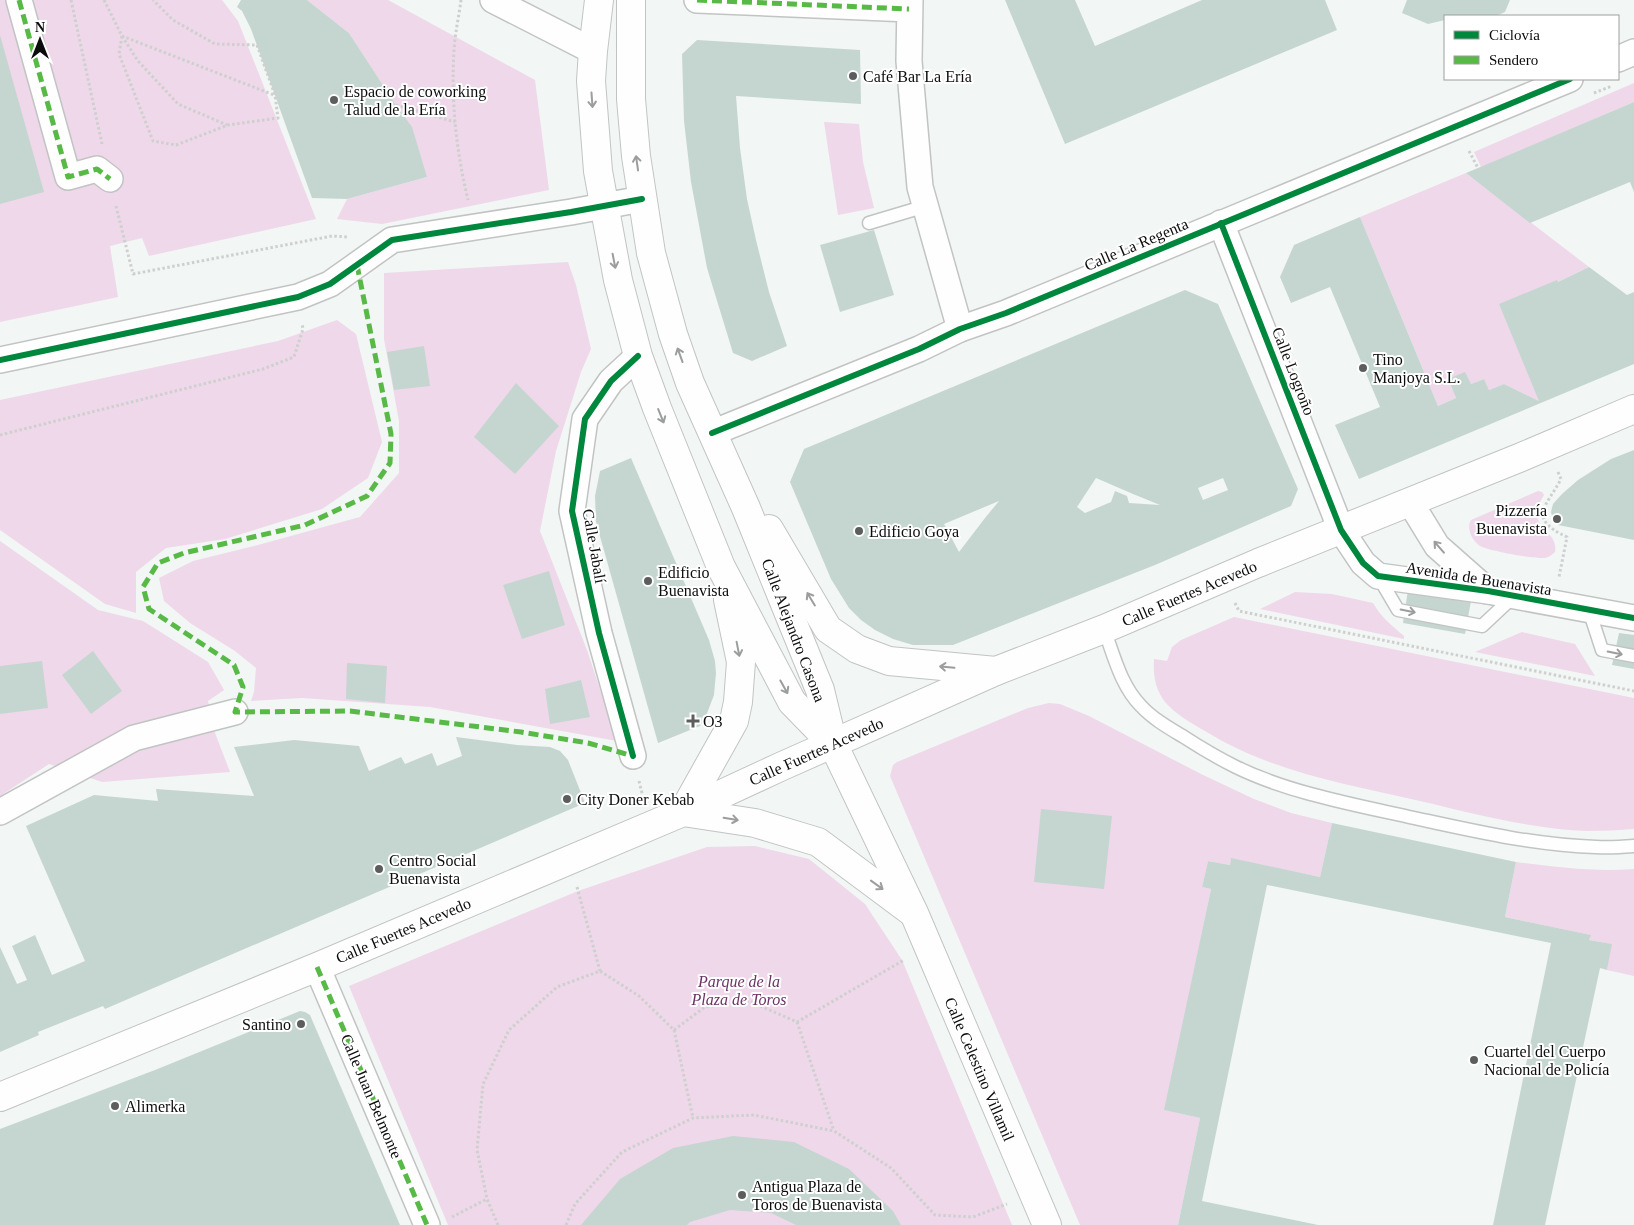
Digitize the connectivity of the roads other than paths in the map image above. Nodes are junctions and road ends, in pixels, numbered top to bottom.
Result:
1 (19, 0) edge
2 (493, 0) edge
3 (599, 0) edge
4 (632, 0) edge
5 (697, 0) edge
6 (909, 5) edge
7 (592, 51) junction
8 (1634, 52) edge
9 (1619, 59) edge
10 (1568, 80) edge
11 (110, 179) road end
12 (642, 199) junction
13 (603, 206) junction
14 (926, 206) junction
15 (869, 223) dead end
16 (1221, 223) junction
17 (960, 330) junction
18 (638, 356) junction
19 (0, 360) edge
20 (1634, 409) edge
21 (712, 433) junction
22 (1410, 502) junction
23 (1341, 530) junction
24 (721, 566) junction
25 (1378, 576) junction
26 (1488, 591) junction
27 (1515, 596) junction
28 (1589, 610) junction
29 (1634, 618) edge
30 (1104, 629) junction
31 (1634, 656) edge
32 (996, 671) junction
33 (235, 712) dead end
34 (833, 744) junction
35 (632, 756) road end
36 (0, 812) edge
37 (683, 812) junction
38 (1634, 846) edge
39 (914, 913) junction
40 (317, 967) junction
41 (0, 1097) edge
42 (436, 1222) edge
43 (1047, 1225) edge

1 - 11 street
2 - 7 street
3 - 7 main road, Calle Alejandro Casona
12 -> 4 main road, Calle Alejandro Casona
5 - 6 street
6 - 14 street
7 -> 13 main road, Calle Alejandro Casona
8 - 9 street
10 - 16 street, Calle La Regenta
12 - 13 street
21 -> 12 main road, Calle Alejandro Casona
13 -> 18 main road, Calle Alejandro Casona
13 - 19 street
14 - 15 lane
14 - 17 street
16 - 17 street, Calle La Regenta
16 - 23 street, Calle Logroño
17 - 21 street, Calle La Regenta
18 -> 24 main road, Calle Alejandro Casona
18 - 35 street, Calle Jabalí
20 - 22 main road, Calle Fuertes Acevedo
32 -> 21 main road, Calle Alejandro Casona
21 - 34 main road, Calle Alejandro Casona
22 - 23 main road, Calle Fuertes Acevedo
26 -> 22 street, Avenida de Buenavista
23 - 25 street
23 - 30 main road, Calle Fuertes Acevedo
24 -> 34 main road, Calle Alejandro Casona
24 -> 37 main road, Calle Alejandro Casona
25 - 26 street, Avenida de Buenavista
25 -> 27 lane
26 - 27 street, Avenida de Buenavista
27 - 28 street, Avenida de Buenavista
28 - 29 street, Avenida de Buenavista
28 -> 31 lane
30 - 32 main road, Calle Fuertes Acevedo
30 - 38 lane
32 - 34 main road, Calle Fuertes Acevedo
33 - 36 street
34 - 37 main road, Calle Fuertes Acevedo
34 - 39 main road, Calle Celestino Villamil
37 -> 39 main road
37 - 40 main road, Calle Fuertes Acevedo
39 - 43 main road, Calle Celestino Villamil
40 - 41 main road, Calle Fuertes Acevedo
40 - 42 street, Calle Juan Belmonte

